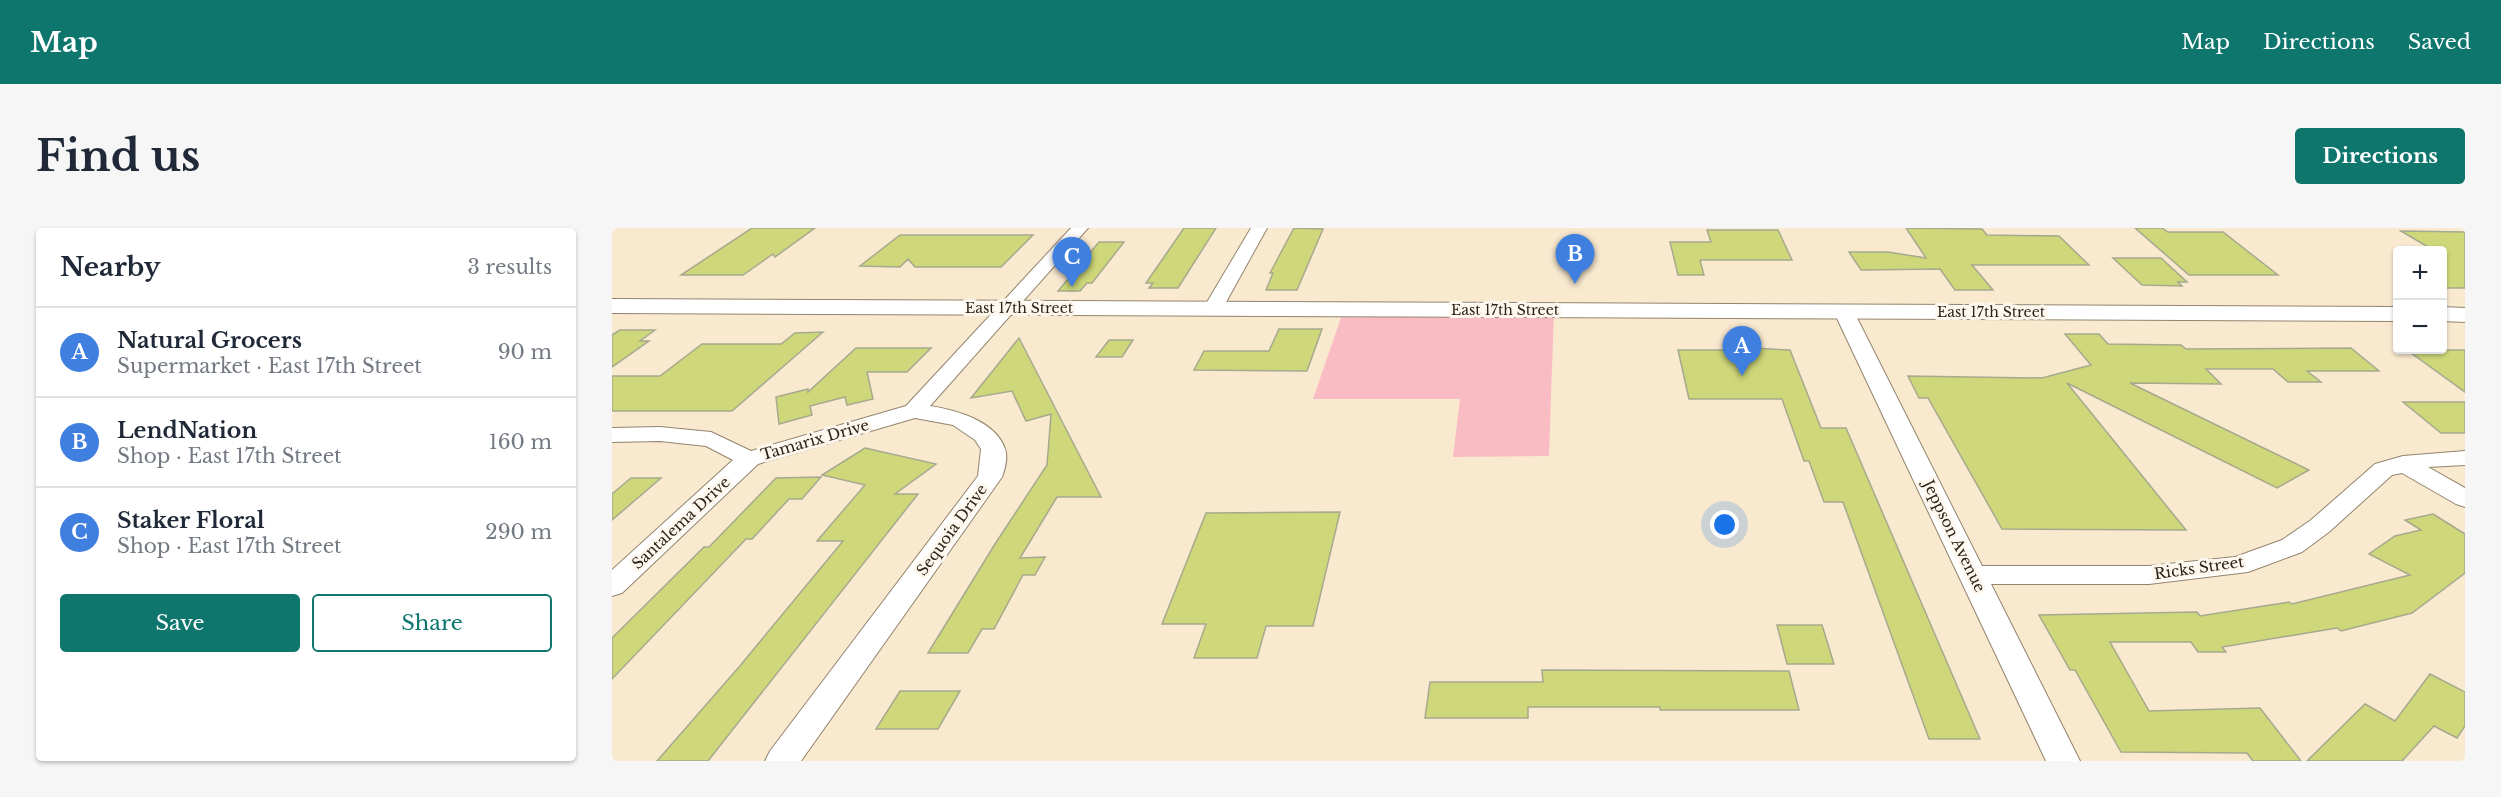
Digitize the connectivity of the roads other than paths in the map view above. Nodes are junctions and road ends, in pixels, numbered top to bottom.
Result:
1 (1080, 228) edge
2 (1259, 228) edge
3 (612, 306) edge
4 (1007, 308) junction
5 (1213, 309) junction
6 (1844, 312) junction
7 (2393, 314) edge
8 (2447, 314) edge
9 (2465, 315) edge
10 (914, 411) junction
11 (612, 435) edge
12 (2465, 458) edge
13 (749, 459) junction
14 (2403, 463) junction
15 (2465, 499) edge
16 (1973, 575) junction
17 (612, 586) edge
18 (782, 761) edge
19 (2063, 761) edge

1 - 4 street
2 - 5 street
3 - 4 main road, East 17th Street
4 - 5 main road, East 17th Street
4 - 10 street
5 - 6 main road, East 17th Street
6 - 7 main road, East 17th Street
6 - 16 street, Jeppson Avenue
8 - 9 main road
10 - 13 street, Tamarix Drive
10 - 18 street, Sequoia Drive
11 - 13 street, Tamarix Drive
12 - 14 street, Ricks Street
13 - 17 street, Santalema Drive
14 - 15 street
14 - 16 street, Ricks Street
16 - 19 street, Jeppson Avenue

